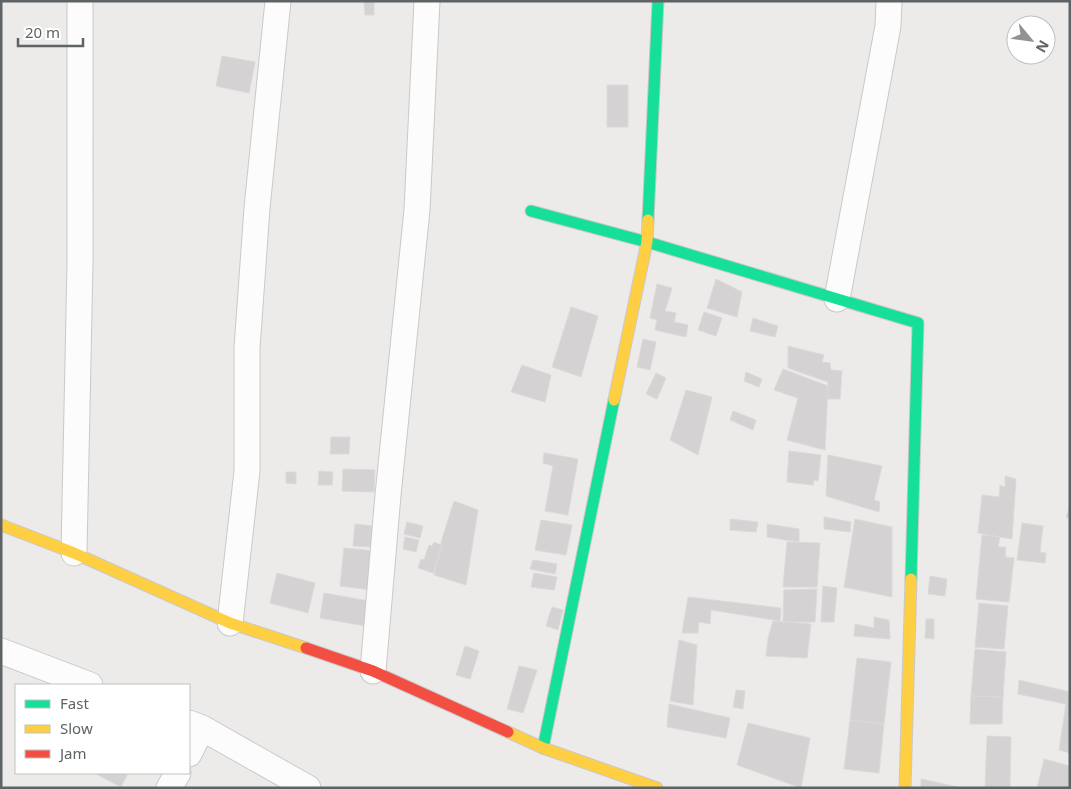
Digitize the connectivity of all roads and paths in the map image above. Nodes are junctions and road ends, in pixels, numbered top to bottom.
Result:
1 (80, 1) edge
2 (278, 1) edge
3 (427, 1) edge
4 (658, 1) edge
5 (889, 1) edge
6 (531, 211) dead end
7 (647, 242) junction
8 (837, 299) junction
9 (1, 525) edge
10 (74, 553) junction
11 (230, 624) junction
12 (1, 651) edge
13 (373, 671) junction
14 (87, 684) edge
15 (195, 725) edge
16 (543, 748) junction
17 (190, 749) edge
18 (177, 774) edge
19 (169, 788) edge
20 (308, 788) edge
21 (657, 788) edge
22 (905, 788) edge

1 - 10 street
2 - 11 street
3 - 13 street
4 - 7 street
5 - 8 street
6 - 7 street
7 - 8 street
7 - 16 street
8 - 22 street
9 - 10 street
10 - 11 street
11 - 13 street
12 - 14 street
13 - 16 street
15 - 17 street
15 - 20 street
16 - 21 street
18 - 19 street

